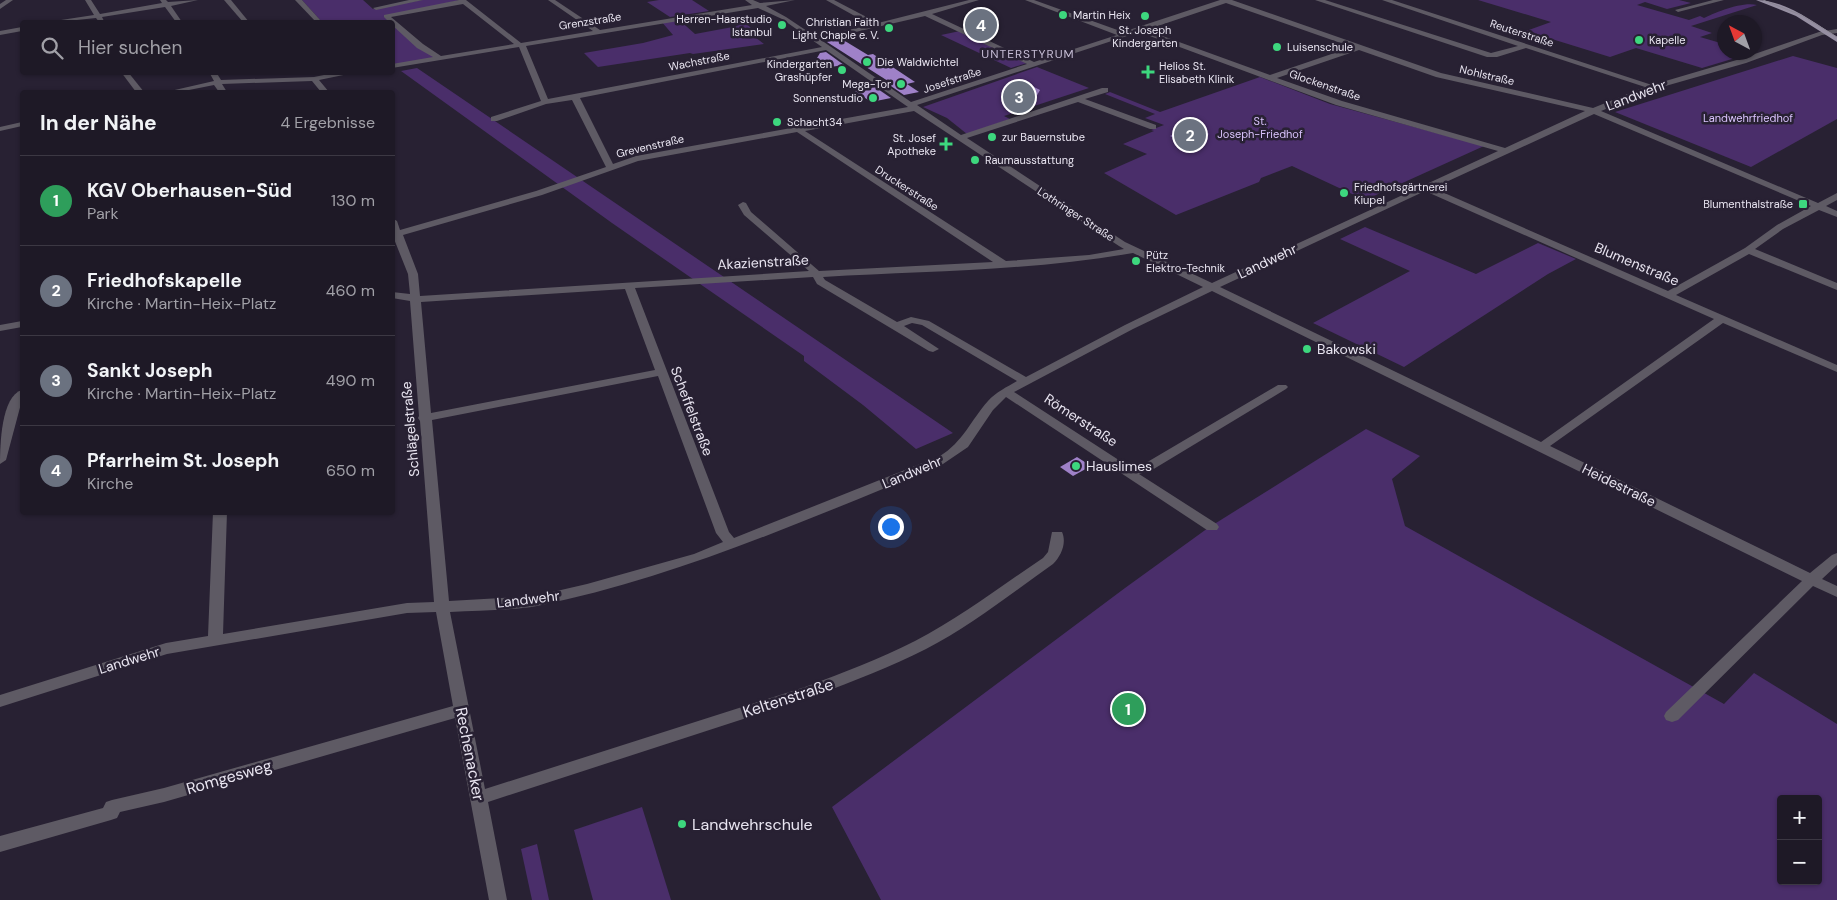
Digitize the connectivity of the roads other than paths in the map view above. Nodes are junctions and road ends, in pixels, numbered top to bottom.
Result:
1 (10, 0) edge
2 (88, 0) edge
3 (195, 0) edge
4 (227, 0) edge
5 (298, 0) edge
6 (420, 0) edge
7 (551, 0) edge
8 (748, 0) edge
9 (792, 0) edge
10 (829, 0) edge
11 (976, 0) edge
12 (1028, 0) edge
13 (1226, 0) edge
14 (1318, 0) edge
15 (1384, 0) edge
16 (1721, 0) edge
17 (1759, 0) edge
18 (1774, 0) edge
19 (463, 1) edge
20 (165, 2) edge
21 (760, 5) junction
22 (0, 7) edge
23 (376, 8) dead end
24 (1678, 10) dead end
25 (927, 14) junction
26 (100, 19) edge
27 (87, 20) edge
28 (178, 20) edge
29 (244, 20) edge
30 (317, 20) edge
31 (390, 20) edge
32 (395, 24) edge
33 (878, 25) junction
34 (20, 29) edge
35 (1140, 30) junction
36 (598, 31) junction
37 (1825, 32) junction
38 (1837, 32) edge
39 (0, 33) edge
40 (1124, 35) junction
41 (815, 39) junction
42 (1837, 40) edge
43 (519, 44) junction
44 (1525, 46) junction
45 (1360, 47) junction
46 (828, 48) junction
47 (439, 58) junction
48 (395, 65) edge
49 (1035, 65) junction
50 (126, 75) edge
51 (214, 75) edge
52 (288, 75) edge
53 (337, 75) edge
54 (1269, 78) junction
55 (314, 79) junction
56 (292, 80) junction
57 (219, 82) junction
58 (1652, 87) junction
59 (138, 90) edge
60 (180, 90) edge
61 (221, 90) edge
62 (323, 90) edge
63 (1105, 90) dead end
64 (575, 97) junction
65 (1078, 99) junction
66 (544, 102) junction
67 (913, 107) junction
68 (1594, 111) junction
69 (494, 119) dead end
70 (20, 124) edge
71 (1153, 127) dead end
72 (0, 129) edge
73 (799, 130) junction
74 (960, 138) junction
75 (1506, 150) junction
76 (612, 166) junction
77 (1425, 188) junction
78 (1837, 196) edge
79 (743, 205) dead end
80 (1818, 206) junction
81 (1837, 214) edge
82 (395, 229) edge
83 (397, 234) junction
84 (1135, 250) junction
85 (1748, 250) junction
86 (1003, 264) junction
87 (816, 274) junction
88 (629, 286) junction
89 (1213, 286) junction
90 (1837, 287) edge
91 (1670, 294) junction
92 (395, 295) edge
93 (415, 298) junction
94 (1723, 318) junction
95 (20, 324) edge
96 (896, 326) junction
97 (0, 328) edge
98 (933, 349) dead end
99 (1837, 369) edge
100 (661, 372) junction
101 (1025, 381) junction
102 (1282, 387) dead end
103 (1426, 390) joint
104 (1006, 392) junction
105 (20, 396) edge
106 (424, 418) junction
107 (1541, 447) junction
108 (0, 460) edge
109 (1131, 472) junction
110 (220, 515) edge
111 (1212, 527) dead end
112 (1057, 535) dead end
113 (731, 544) junction
114 (1837, 558) edge
115 (1812, 579) junction
116 (1837, 592) edge
117 (442, 607) junction
118 (215, 640) junction
119 (1, 705) edge
120 (461, 710) junction
121 (1672, 716) dead end
122 (478, 798) junction
123 (0, 846) edge
124 (498, 900) edge

1 - 22 street
2 - 26 street
3 - 20 street
4 - 29 street
5 - 30 street
6 - 23 street
7 - 36 street
8 - 21 street, Lothringer Straße
9 - 21 street, Grenzstraße
10 - 33 street
11 - 25 street
12 - 40 street
13 - 35 street, Josefstraße
13 - 45 street, Nohlstraße
14 - 44 street
15 - 44 street, Reuterstraße
16 - 24 street
17 - 37 main road
18 - 38 main road
19 - 31 street
19 - 43 street
20 - 26 street
20 - 28 street
21 - 36 street, Grenzstraße
21 - 41 street, Lothringer Straße
25 - 33 street
25 - 49 street
26 - 27 street
32 - 47 street
33 - 41 street
34 - 39 street
35 - 40 street, Josefstraße
35 - 54 street, Glockenstraße
36 - 43 street, Grenzstraße
37 - 38 street, Landwehr
37 - 42 main road
37 - 58 street, Landwehr
40 - 49 street, Josefstraße
41 - 46 street, Lothringer Straße
43 - 47 street, Grenzstraße
43 - 66 street
44 - 58 street, Reuterstraße
45 - 54 street
45 - 68 street, Nohlstraße
46 - 64 street, Wachstraße
46 - 67 street, Lothringer Straße
47 - 48 street, Grenzstraße
49 - 67 street, Josefstraße
50 - 59 street
51 - 57 street
52 - 56 street
53 - 55 street
54 - 75 street, Glockenstraße
55 - 56 street
55 - 62 street
56 - 57 street
57 - 60 street
57 - 61 street
58 - 68 street, Landwehr
63 - 65 street
64 - 66 street, Wachstraße
64 - 76 street
65 - 71 street
65 - 74 street
66 - 69 street, Wachstraße
67 - 73 street, Grevenstraße
67 - 74 street, Lothringer Straße
68 - 75 street, Landwehr
68 - 80 street, Nohlstraße
70 - 72 street
73 - 76 street, Grevenstraße
73 - 86 street, Druckerstraße
74 - 84 street, Lothringer Straße
75 - 77 street, Landwehr
76 - 83 street, Grevenstraße
77 - 89 street, Landwehr
77 - 91 street, Blumenstraße
78 - 80 street
79 - 87 street
80 - 81 street
80 - 85 street
82 - 83 street, Schlägelstraße
83 - 93 street, Schlägelstraße
84 - 86 street, Akazienstraße
84 - 89 street, Lothringer Straße
85 - 90 street
85 - 91 street
86 - 87 street, Akazienstraße
87 - 88 street, Akazienstraße
87 - 96 street
88 - 93 street, Akazienstraße
88 - 100 street, Scheffelstraße
89 - 101 street, Landwehr
89 - 103 street, Lothringer Straße
91 - 94 street, Blumenstraße
92 - 93 street, Akazienstraße
93 - 106 street, Schlägelstraße
94 - 99 street, Blumenstraße
94 - 107 street
95 - 97 street
96 - 98 street
96 - 101 street
100 - 106 street
100 - 113 street, Scheffelstraße
101 - 104 street, Landwehr
102 - 109 street
103 - 107 street, Heidestraße
104 - 109 street, Römerstraße
104 - 113 street, Landwehr
105 - 108 street
106 - 117 street, Schlägelstraße
107 - 115 street, Heidestraße
109 - 111 street, Römerstraße
110 - 118 street
112 - 122 street, Keltenstraße
113 - 117 street, Landwehr
114 - 115 street
115 - 116 street, Heidestraße
115 - 121 street
117 - 118 street, Landwehr
117 - 120 street, Rechenacker
118 - 119 street, Landwehr
120 - 122 street, Rechenacker
120 - 123 street, Romgesweg
122 - 124 street, Rechenacker

